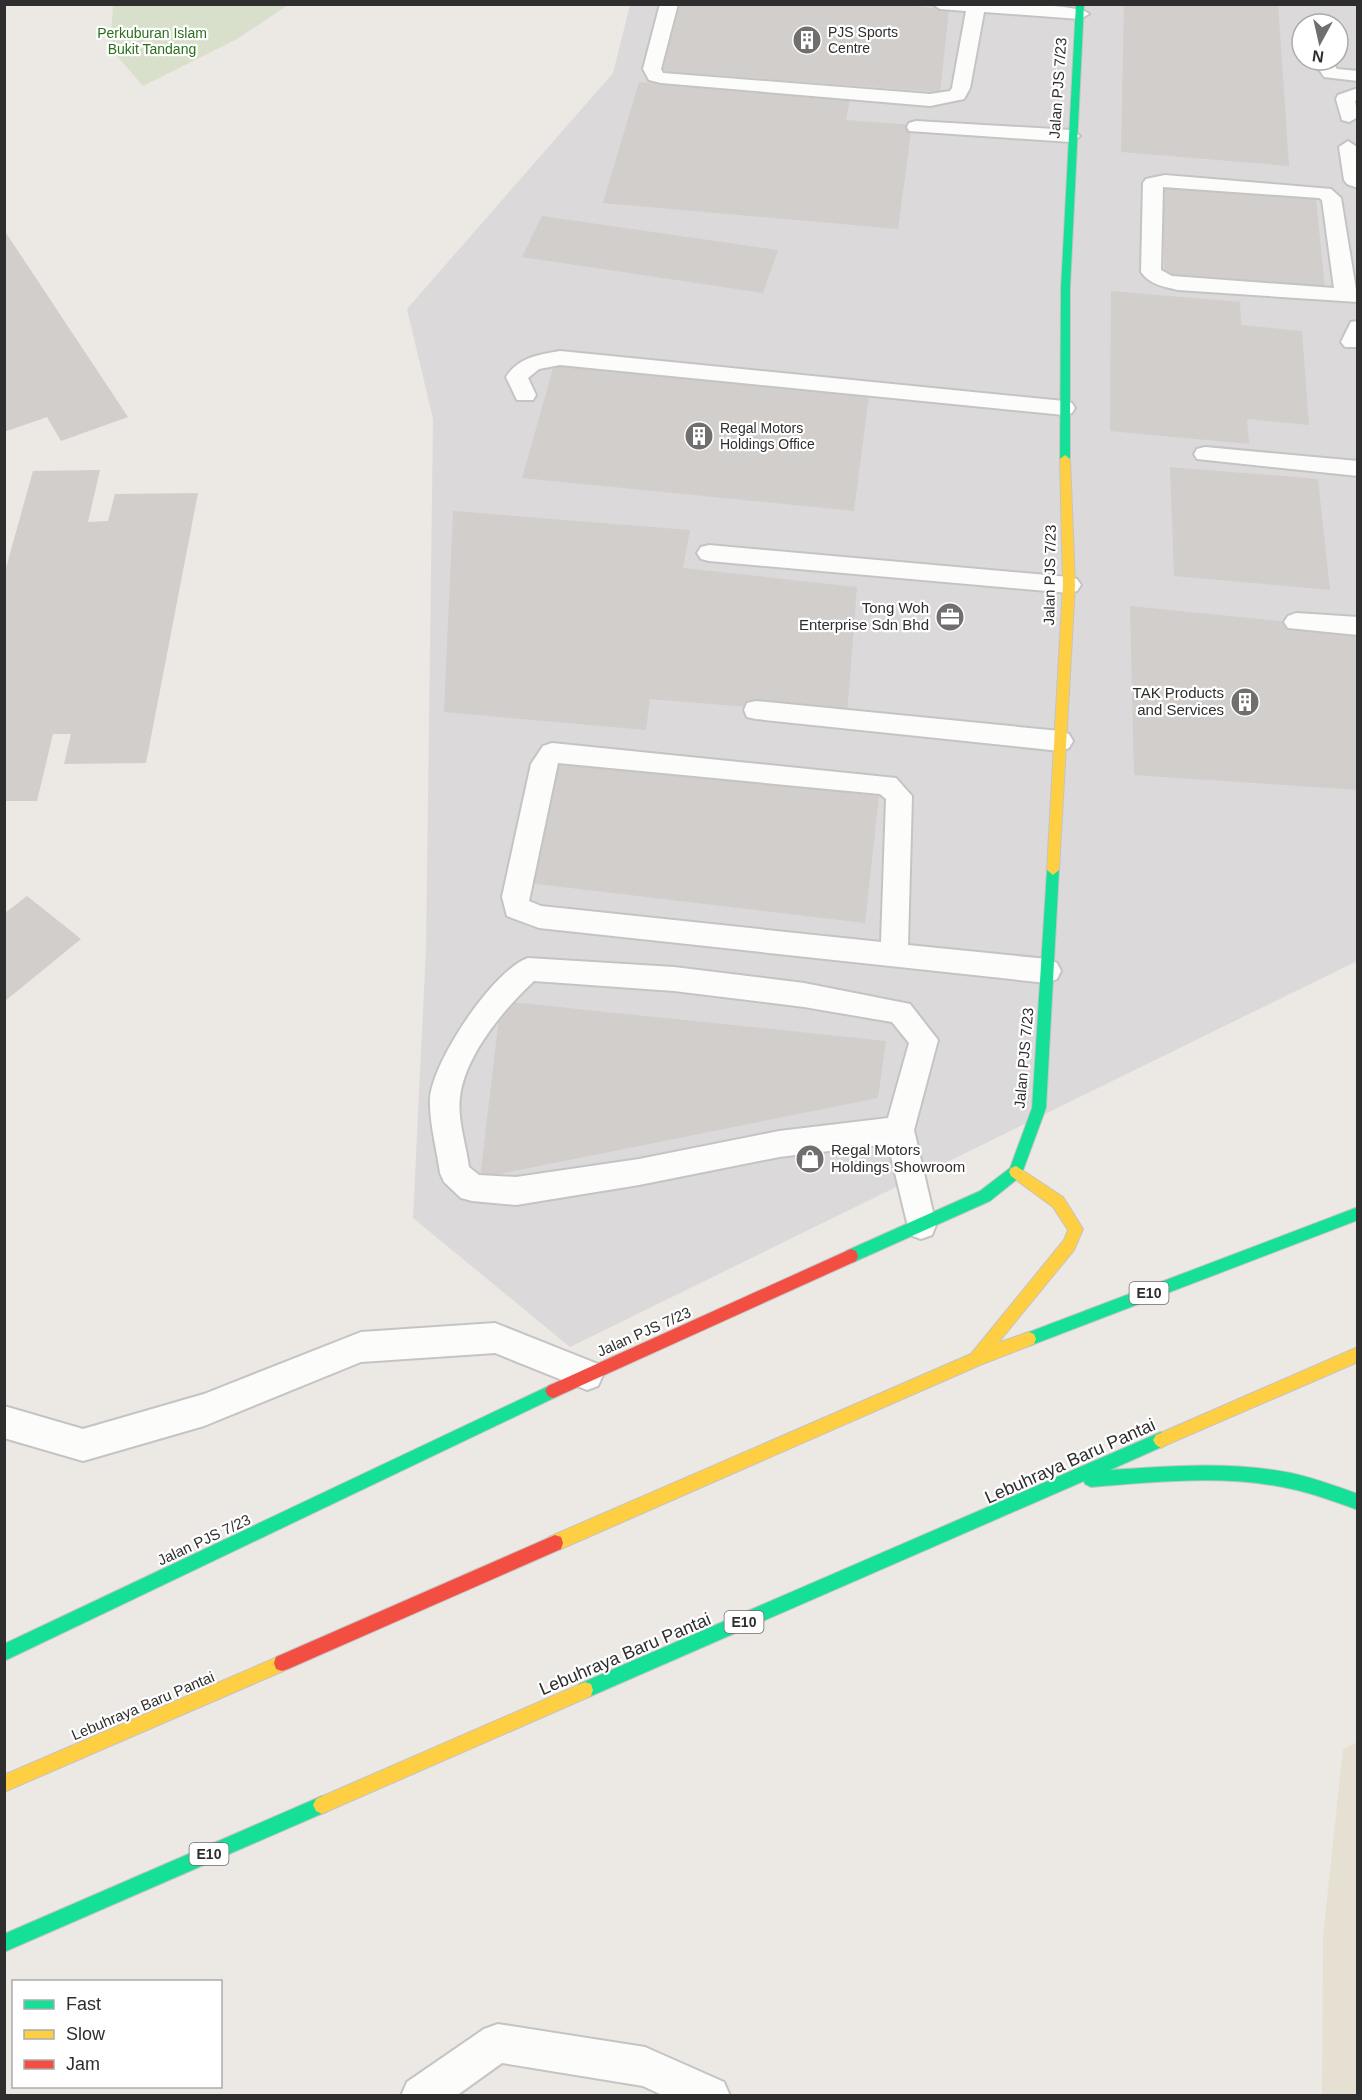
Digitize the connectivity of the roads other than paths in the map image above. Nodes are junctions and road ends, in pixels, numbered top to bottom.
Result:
1 (669, 4) edge
2 (940, 4) edge
3 (976, 7) junction
4 (1080, 9) edge
5 (1328, 72) edge
6 (1358, 76) edge
7 (1358, 93) edge
8 (1349, 116) dead end
9 (915, 127) dead end
10 (1071, 136) junction
11 (1348, 147) dead end
12 (1358, 182) edge
13 (1331, 198) junction
14 (1358, 200) edge
15 (1351, 296) edge
16 (525, 395) dead end
17 (1064, 408) junction
18 (1205, 454) dead end
19 (1358, 469) edge
20 (709, 553) dead end
21 (1069, 585) junction
22 (1296, 622) dead end
23 (1358, 626) edge
24 (756, 710) dead end
25 (1060, 741) junction
26 (894, 954) junction
27 (1047, 970) junction
28 (899, 1130) junction
29 (1016, 1172) junction
30 (1358, 1213) edge
31 (921, 1225) junction
32 (1358, 1354) edge
33 (976, 1359) junction
34 (587, 1375) junction
35 (4, 1422) edge
36 (1074, 1479) junction
37 (1358, 1502) edge
38 (4, 1653) edge
39 (4, 1784) edge
40 (4, 1943) edge
41 (421, 2096) edge
42 (710, 2096) edge

1 - 3 lane
2 - 3 lane
3 - 4 lane
4 - 10 main road, Jalan PJS 7/23
5 - 6 lane
7 - 8 lane
9 - 10 lane
10 - 17 main road, Jalan PJS 7/23
11 - 12 lane
13 - 14 lane
13 - 15 lane
13 - 15 lane
16 - 17 lane
17 - 21 main road, Jalan PJS 7/23
18 - 19 lane
20 - 21 lane
21 - 25 main road, Jalan PJS 7/23
22 - 23 lane
24 - 25 lane
25 - 27 main road, Jalan PJS 7/23
26 - 26 lane
26 - 27 lane
27 - 29 main road, Jalan PJS 7/23
28 - 28 lane
28 - 31 lane
29 - 31 main road, Jalan PJS 7/23
29 - 33 main road
30 - 33 main road, Lebuhraya Baru Pantai / E10
31 - 34 main road, Jalan PJS 7/23
32 - 36 main road, Lebuhraya Baru Pantai / E10
33 - 39 main road, Lebuhraya Baru Pantai / E10
34 - 35 lane
34 - 38 main road, Jalan PJS 7/23
36 - 37 main road
36 - 40 main road, Lebuhraya Baru Pantai / E10
41 - 42 lane

